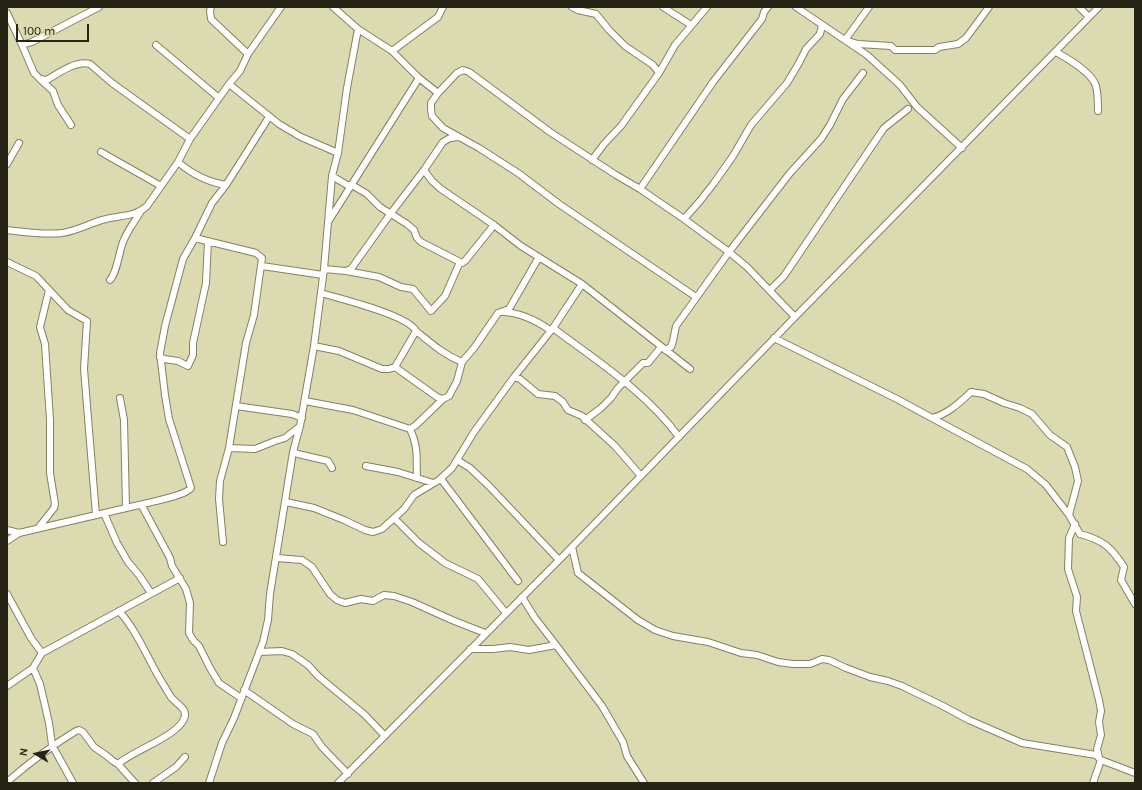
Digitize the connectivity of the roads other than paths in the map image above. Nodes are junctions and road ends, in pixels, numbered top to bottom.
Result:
1 (99, 7) edge
2 (211, 7) edge
3 (281, 7) edge
4 (334, 7) edge
5 (442, 7) edge
6 (572, 7) edge
7 (663, 7) edge
8 (707, 7) edge
9 (768, 7) edge
10 (796, 7) edge
11 (869, 7) edge
12 (989, 7) edge
13 (1079, 7) edge
14 (1098, 7) edge
15 (7, 13) edge
16 (1089, 17) junction
17 (692, 25) junction
18 (822, 25) junction
19 (358, 29) junction
20 (845, 40) junction
21 (22, 45) junction
22 (156, 45) dead end
23 (392, 51) junction
24 (1056, 52) junction
25 (248, 54) junction
26 (659, 73) junction
27 (863, 73) dead end
28 (419, 78) junction
29 (40, 79) junction
30 (229, 84) junction
31 (438, 93) junction
32 (219, 98) junction
33 (908, 109) dead end
34 (1098, 111) dead end
35 (269, 117) junction
36 (71, 125) dead end
37 (443, 128) junction
38 (459, 137) junction
39 (190, 139) junction
40 (443, 142) junction
41 (19, 143) dead end
42 (962, 148) junction
43 (101, 152) dead end
44 (338, 154) junction
45 (592, 160) junction
46 (178, 162) junction
47 (7, 164) edge
48 (424, 170) junction
49 (332, 176) junction
50 (226, 185) junction
51 (352, 185) junction
52 (161, 186) junction
53 (640, 189) junction
54 (141, 212) junction
55 (391, 213) junction
56 (684, 219) junction
57 (327, 223) junction
58 (494, 225) junction
59 (7, 230) edge
60 (195, 238) junction
61 (208, 241) junction
62 (729, 252) junction
63 (539, 256) junction
64 (8, 261) edge
65 (460, 262) junction
66 (262, 266) junction
67 (346, 271) junction
68 (324, 272) junction
69 (110, 280) dead end
70 (582, 284) junction
71 (49, 290) junction
72 (770, 290) junction
73 (321, 293) junction
74 (696, 297) junction
75 (504, 312) junction
76 (795, 317) junction
77 (551, 329) junction
78 (416, 331) junction
79 (774, 338) junction
80 (314, 346) junction
81 (663, 348) junction
82 (160, 357) junction
83 (462, 362) junction
84 (395, 367) junction
85 (690, 369) dead end
86 (514, 377) junction
87 (624, 382) junction
88 (120, 398) dead end
89 (443, 399) junction
90 (305, 401) junction
91 (236, 406) junction
92 (302, 418) junction
93 (932, 418) junction
94 (585, 420) junction
95 (300, 426) junction
96 (410, 428) junction
97 (679, 437) junction
98 (229, 448) junction
99 (293, 452) junction
100 (457, 460) junction
101 (366, 466) dead end
102 (332, 468) dead end
103 (641, 476) junction
104 (417, 478) junction
105 (441, 479) junction
106 (433, 483) junction
107 (286, 502) junction
108 (139, 505) junction
109 (126, 508) junction
110 (104, 513) junction
111 (96, 515) junction
112 (1069, 515) junction
113 (394, 518) junction
114 (1074, 524) junction
115 (39, 528) junction
116 (7, 530) edge
117 (19, 533) junction
118 (7, 541) edge
119 (223, 542) dead end
120 (572, 547) junction
121 (277, 558) junction
122 (559, 560) junction
123 (180, 578) junction
124 (518, 581) dead end
125 (151, 593) junction
126 (7, 594) edge
127 (522, 597) junction
128 (1135, 604) edge
129 (119, 610) junction
130 (506, 613) junction
131 (485, 633) junction
132 (556, 645) junction
133 (470, 649) junction
134 (259, 652) junction
135 (42, 653) junction
136 (33, 668) junction
137 (7, 686) edge
138 (244, 690) junction
139 (241, 698) junction
140 (385, 736) junction
141 (52, 745) junction
142 (185, 757) dead end
143 (1100, 759) junction
144 (118, 764) junction
145 (1135, 773) edge
146 (348, 774) junction
147 (7, 782) edge
148 (73, 783) edge
149 (135, 783) edge
150 (153, 783) edge
151 (209, 783) edge
152 (338, 783) edge
153 (644, 783) edge
154 (1093, 783) edge

1 - 21 street
2 - 25 street
3 - 25 street
4 - 19 street
5 - 23 street
6 - 26 street
7 - 17 street
8 - 17 street
9 - 53 street
10 - 18 street
11 - 20 street
12 - 20 street
13 - 16 street
14 - 16 street
15 - 21 street
16 - 24 street
17 - 26 street
18 - 20 street
18 - 56 street
19 - 23 street
19 - 44 street
20 - 42 street
21 - 29 street
22 - 32 street
23 - 28 street
24 - 34 street
24 - 42 street
25 - 30 street
26 - 45 street
27 - 62 street
28 - 31 street
28 - 51 street
29 - 36 street
29 - 39 street
30 - 32 street
30 - 35 street
31 - 37 street
31 - 45 street
32 - 39 street
33 - 72 street
35 - 44 street
35 - 50 street
37 - 38 street
37 - 40 street
38 - 40 street
38 - 74 street
39 - 46 street
40 - 48 street
41 - 47 street
42 - 76 street
43 - 52 street
44 - 49 street
45 - 53 street
46 - 50 street
46 - 52 street
48 - 55 street
48 - 58 street
49 - 51 street
49 - 57 street
50 - 60 street
51 - 55 street
51 - 57 street
52 - 54 street
53 - 56 street
54 - 59 street
54 - 69 street
55 - 65 street
55 - 67 street
56 - 62 street
57 - 68 street
58 - 63 street
58 - 65 street
60 - 61 street
60 - 82 street
61 - 66 street
61 - 82 street
62 - 72 street
62 - 74 street
63 - 70 street
63 - 75 street
64 - 71 street
65 - 67 street
66 - 68 street
66 - 91 street
67 - 68 street
68 - 73 street
70 - 77 street
70 - 81 street
71 - 111 street
71 - 115 street
72 - 76 street
73 - 78 street
73 - 80 street
74 - 81 street
75 - 77 street
75 - 83 street
76 - 79 street
77 - 86 street
77 - 87 street
78 - 83 street
78 - 84 street
79 - 93 street
79 - 97 street
80 - 84 street
80 - 90 street
81 - 85 street
81 - 87 street
82 - 108 street
83 - 89 street
84 - 89 street
86 - 94 street
86 - 100 street
87 - 94 street
87 - 97 street
88 - 109 street
89 - 96 street
90 - 92 street
90 - 96 street
91 - 92 street
91 - 98 street
92 - 95 street
93 - 112 street
93 - 112 street
94 - 103 street
95 - 98 street
95 - 99 street
96 - 104 street
97 - 103 street
98 - 119 street
99 - 102 street
99 - 107 street
100 - 105 street
100 - 122 street
101 - 104 street
103 - 120 street
104 - 106 street
105 - 106 street
105 - 124 street
106 - 113 street
107 - 113 street
107 - 121 street
108 - 109 street
108 - 123 street
109 - 110 street
110 - 111 street
110 - 125 street
111 - 115 street
112 - 114 street
113 - 130 street
114 - 128 street
114 - 143 street
115 - 117 street
116 - 117 street
117 - 118 street
120 - 122 street
120 - 143 street
121 - 131 street
121 - 134 street
122 - 127 street
123 - 125 street
123 - 139 street
125 - 129 street
126 - 135 street
127 - 130 street
127 - 132 street
129 - 135 street
129 - 144 street
130 - 131 street
131 - 133 street
132 - 133 street
132 - 153 street
133 - 140 street
134 - 138 street
134 - 140 street
135 - 136 street
136 - 137 street
136 - 141 street
138 - 139 street
138 - 146 street
139 - 151 street
140 - 146 street
141 - 144 street
141 - 147 street
141 - 148 street
142 - 150 street
143 - 145 street
143 - 154 street
144 - 149 street
146 - 152 street

